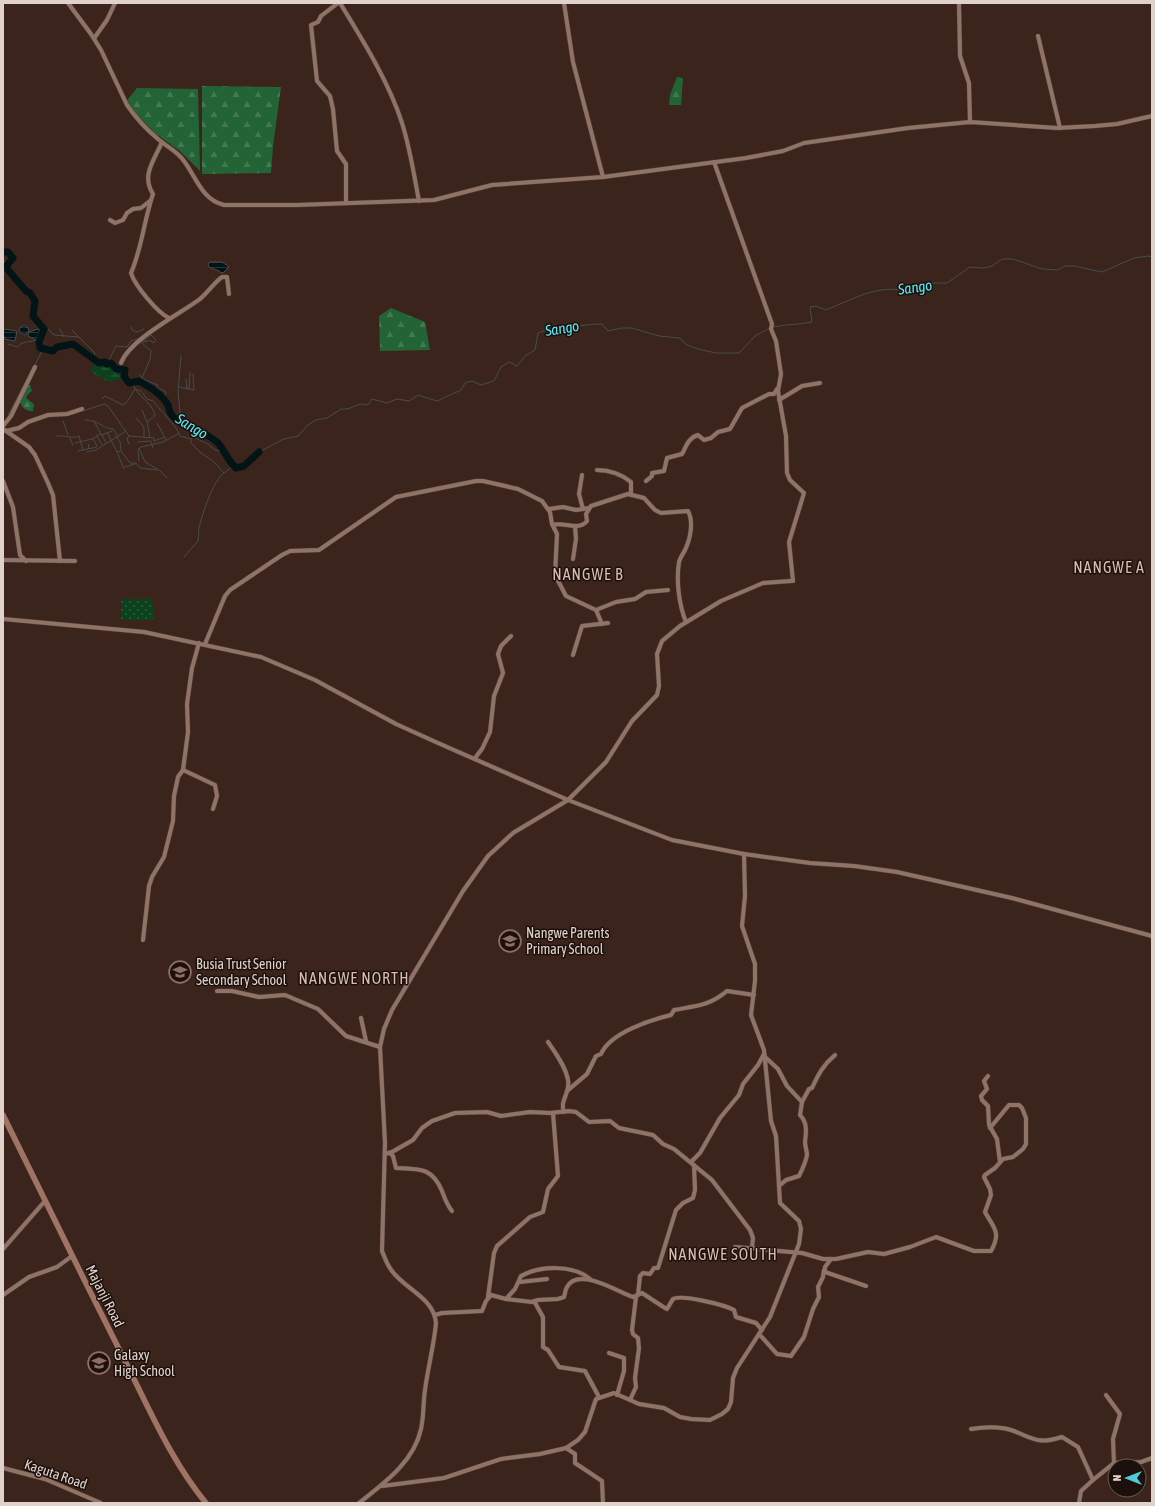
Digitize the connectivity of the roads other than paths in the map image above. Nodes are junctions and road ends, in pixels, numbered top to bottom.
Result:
1 (68, 3) edge
2 (115, 3) edge
3 (339, 3) edge
4 (564, 3) edge
5 (959, 3) edge
6 (1038, 36) dead end
7 (95, 37) dead end
8 (1152, 116) edge
9 (970, 122) junction
10 (1060, 128) junction
11 (162, 142) junction
12 (714, 162) junction
13 (603, 177) junction
14 (151, 200) junction
15 (419, 201) junction
16 (346, 202) junction
17 (110, 220) dead end
18 (229, 294) dead end
19 (164, 316) junction
20 (169, 318) junction
21 (164, 322) junction
22 (121, 362) dead end
23 (35, 366) dead end
24 (820, 383) dead end
25 (778, 385) junction
26 (774, 394) junction
27 (779, 401) junction
28 (82, 409) dead end
29 (3, 417) edge
30 (8, 420) junction
31 (4, 429) edge
32 (597, 470) dead end
33 (582, 475) dead end
34 (3, 481) edge
35 (646, 481) dead end
36 (630, 495) junction
37 (589, 508) junction
38 (549, 509) junction
39 (583, 509) junction
40 (553, 525) junction
41 (575, 526) junction
42 (20, 555) junction
43 (3, 560) edge
44 (14, 560) junction
45 (573, 560) dead end
46 (26, 561) junction
47 (60, 561) junction
48 (75, 561) dead end
49 (668, 590) dead end
50 (596, 610) junction
51 (3, 619) edge
52 (686, 622) junction
53 (608, 623) dead end
54 (602, 624) junction
55 (511, 636) dead end
56 (199, 643) junction
57 (205, 644) junction
58 (573, 655) dead end
59 (475, 758) junction
60 (183, 770) junction
61 (568, 800) junction
62 (213, 809) dead end
63 (744, 854) junction
64 (1152, 936) edge
65 (143, 940) dead end
66 (217, 991) dead end
67 (754, 995) junction
68 (361, 1018) dead end
69 (366, 1041) junction
70 (548, 1042) dead end
71 (380, 1047) junction
72 (764, 1055) junction
73 (835, 1055) dead end
74 (988, 1076) dead end
75 (567, 1091) junction
76 (802, 1102) junction
77 (564, 1112) junction
78 (552, 1113) junction
79 (3, 1115) edge
80 (990, 1128) junction
81 (388, 1153) junction
82 (1000, 1162) junction
83 (692, 1163) junction
84 (779, 1186) junction
85 (45, 1201) junction
86 (452, 1211) dead end
87 (735, 1247) dead end
88 (752, 1248) junction
89 (3, 1249) edge
90 (796, 1253) junction
91 (72, 1256) junction
92 (831, 1259) junction
93 (824, 1270) junction
94 (547, 1279) dead end
95 (590, 1279) junction
96 (520, 1282) junction
97 (866, 1286) dead end
98 (3, 1296) edge
99 (637, 1296) junction
100 (488, 1297) junction
101 (506, 1299) junction
102 (534, 1301) junction
103 (435, 1315) junction
104 (762, 1330) junction
105 (759, 1334) junction
106 (609, 1353) dead end
107 (617, 1395) junction
108 (1106, 1395) dead end
109 (599, 1397) junction
110 (630, 1400) junction
111 (971, 1429) dead end
112 (566, 1448) junction
113 (1114, 1458) edge
114 (3, 1468) edge
115 (1107, 1469) edge
116 (1093, 1480) junction
117 (382, 1486) junction
118 (101, 1503) edge
119 (206, 1503) edge
120 (359, 1503) edge
121 (603, 1503) edge
122 (1079, 1503) edge

1 - 11 street
2 - 7 street
3 - 15 street
3 - 16 street
4 - 13 street
5 - 9 street
6 - 10 street
8 - 10 street
9 - 10 street
9 - 12 street
11 - 14 street
11 - 16 street
12 - 13 street
12 - 25 street
13 - 15 street
14 - 17 street
14 - 19 street
15 - 16 street
18 - 20 street
19 - 20 street
19 - 21 street
20 - 21 street
21 - 22 street
23 - 30 street
24 - 27 street
25 - 26 street
25 - 27 street
26 - 27 street
26 - 35 street
27 - 52 street
28 - 31 street
29 - 30 street
30 - 31 street
31 - 47 street
32 - 36 street
33 - 39 street
34 - 42 street
36 - 37 street
36 - 52 street
37 - 39 street
37 - 41 street
38 - 39 street
38 - 40 street
38 - 57 street
40 - 41 street
40 - 50 street
41 - 45 street
42 - 44 street
42 - 46 street
43 - 44 street
44 - 46 street
46 - 47 street
47 - 48 street
49 - 50 street
50 - 54 street
51 - 56 street
52 - 61 street
53 - 54 street
54 - 58 street
55 - 59 street
56 - 57 street
56 - 60 street
57 - 59 street
59 - 61 street
60 - 62 street
60 - 65 street
61 - 63 street
61 - 71 street
63 - 64 street
63 - 67 street
66 - 69 street
67 - 72 street
67 - 75 street
68 - 69 street
69 - 71 street
70 - 75 street
71 - 81 street
72 - 76 street
72 - 83 street
72 - 84 street
73 - 76 street
74 - 80 street
75 - 77 street
76 - 84 street
77 - 78 street
77 - 83 street
78 - 81 street
78 - 100 street
79 - 85 main road, Majanji Road
80 - 82 street
80 - 82 street
81 - 86 street
81 - 103 street
82 - 92 street
83 - 88 street
83 - 99 street
84 - 90 street
85 - 89 street
85 - 91 main road, Majanji Road
87 - 88 street
88 - 90 street
90 - 92 street
90 - 104 street
91 - 98 street
91 - 119 main road, Majanji Road
92 - 93 street
93 - 97 street
93 - 105 street
94 - 96 street
95 - 96 street
95 - 99 street
95 - 102 street
96 - 101 street
99 - 104 street
99 - 110 street
100 - 101 street
100 - 103 street
101 - 102 street
102 - 109 street
103 - 117 street
104 - 105 street
105 - 110 street
106 - 107 street
107 - 109 street
107 - 110 street
108 - 113 street
109 - 112 street
111 - 116 street
112 - 117 street
112 - 121 street
114 - 118 street, Kaguta Road
115 - 116 street
116 - 122 street
117 - 120 street

